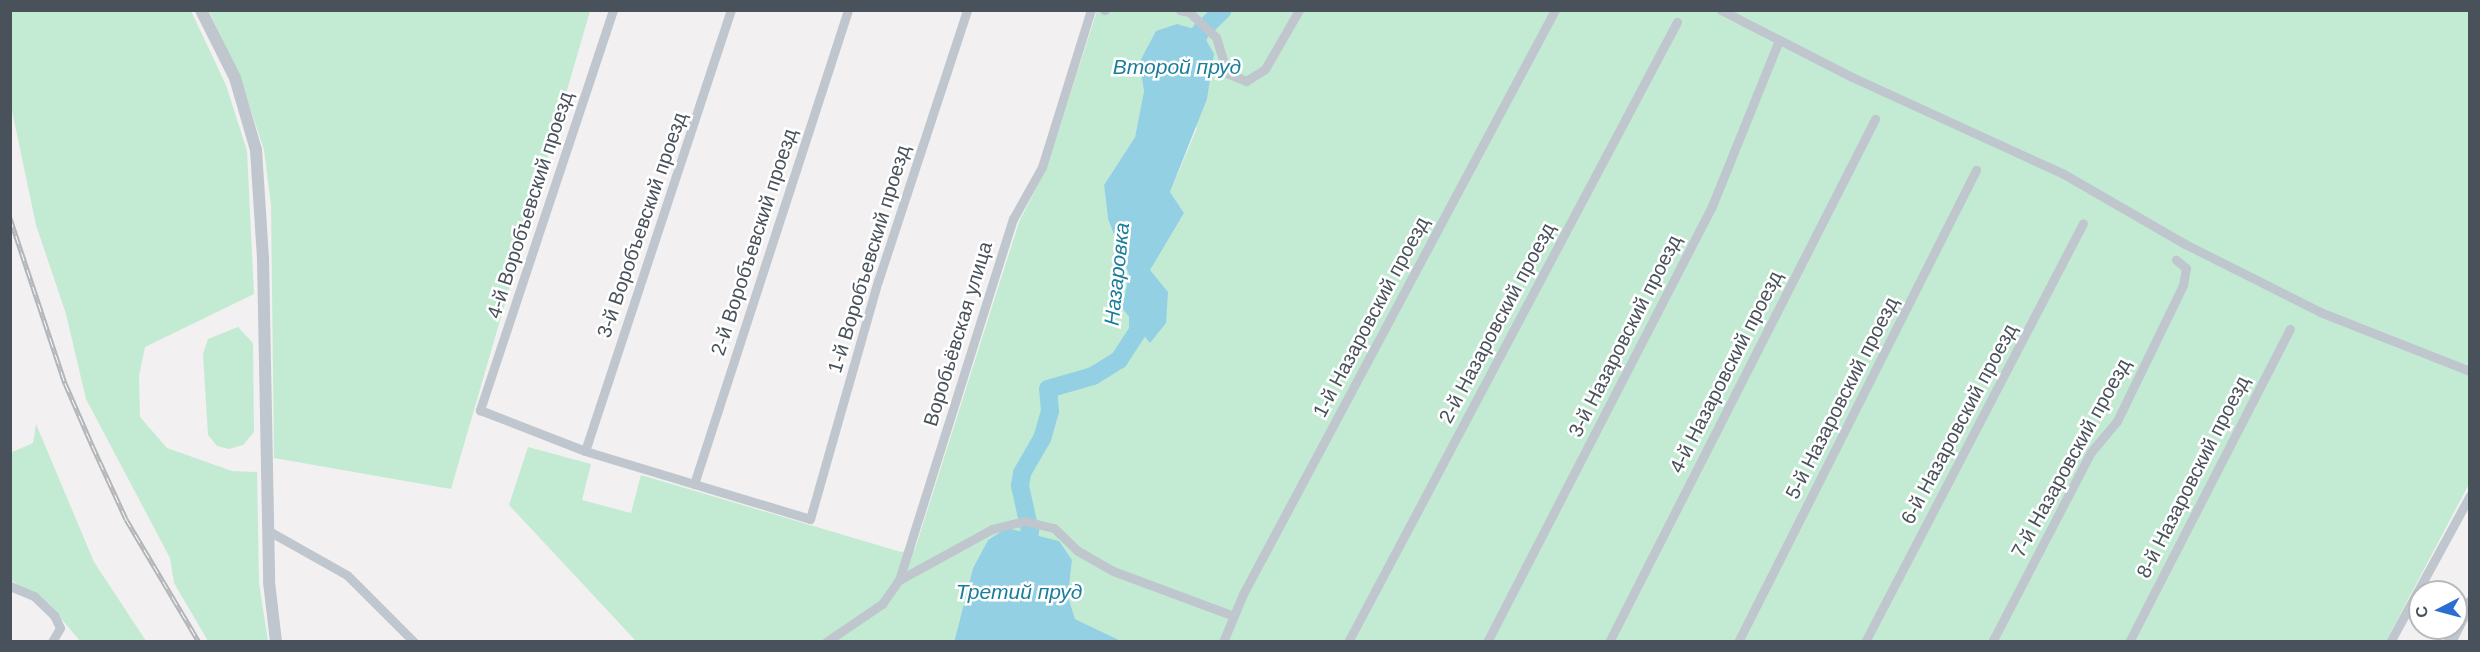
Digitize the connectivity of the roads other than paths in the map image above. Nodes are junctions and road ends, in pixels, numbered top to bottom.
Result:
1 (201, 10) edge
2 (613, 10) edge
3 (731, 10) edge
4 (848, 10) edge
5 (967, 10) edge
6 (1091, 10) edge
7 (1180, 10) edge
8 (1299, 10) edge
9 (1555, 10) edge
10 (1721, 10) edge
11 (1677, 22) dead end
12 (1779, 40) junction
13 (1875, 119) dead end
14 (1977, 170) dead end
15 (2083, 223) dead end
16 (2176, 260) dead end
17 (2289, 328) dead end
18 (2469, 371) edge
19 (585, 451) junction
20 (694, 484) junction
21 (2469, 495) edge
22 (267, 530) junction
23 (899, 580) junction
24 (10, 586) edge
25 (2469, 603) edge
26 (1234, 616) junction
27 (52, 642) edge
28 (276, 642) edge
29 (414, 642) edge
30 (826, 642) edge
31 (1223, 642) edge
32 (1348, 642) edge
33 (1487, 642) edge
34 (1609, 642) edge
35 (1738, 642) edge
36 (1865, 642) edge
37 (1992, 642) edge
38 (2129, 642) edge
39 (2390, 642) edge
40 (2450, 642) edge

1 - 22 street
2 - 19 street, 4-й Воробъевский проезд
3 - 19 street, 3-й Воробъевский проезд
4 - 20 street, 2-й Воробъевский проезд
5 - 20 street, 1-й Воробъевский проезд
6 - 23 street, Воробьёвская улица
7 - 8 street
9 - 26 street, 1-й Назаровский проезд
10 - 12 street
11 - 32 street, 2-й Назаровский проезд
12 - 18 street
12 - 33 street, 3-й Назаровский проезд
13 - 34 street, 4-й Назаровский проезд
14 - 35 street, 5-й Назаровский проезд
15 - 36 street, 6-й Назаровский проезд
16 - 37 street, 7-й Назаровский проезд
17 - 38 street, 8-й Назаровский проезд
19 - 20 street
21 - 39 street
22 - 28 street
22 - 29 street
23 - 26 street
23 - 30 street, Воробьёвская улица
24 - 27 street
25 - 40 street
26 - 31 street, 1-й Назаровский проезд

